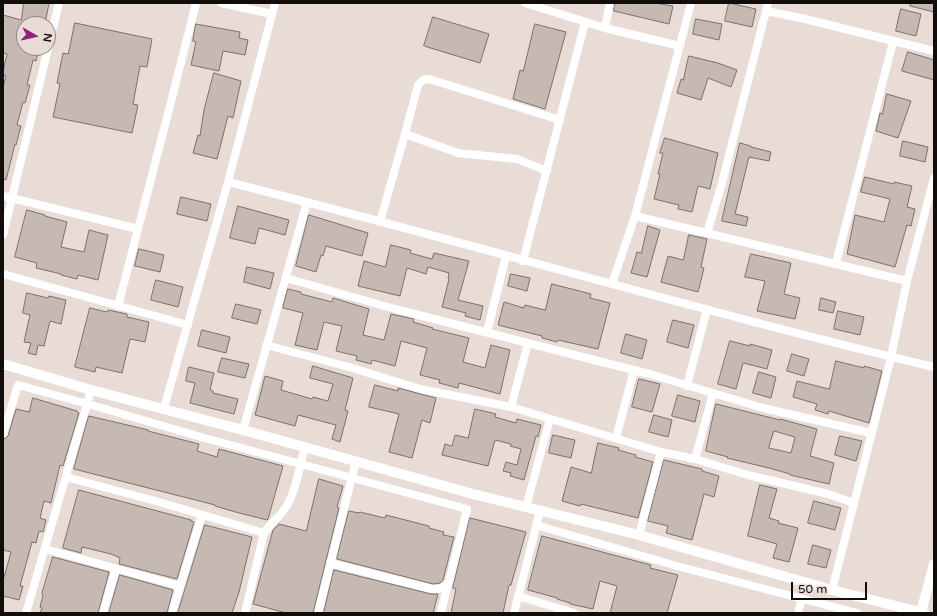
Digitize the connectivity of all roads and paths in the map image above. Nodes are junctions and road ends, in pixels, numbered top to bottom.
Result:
1 (59, 3) edge
2 (196, 3) edge
3 (221, 3) edge
4 (275, 3) edge
5 (525, 3) edge
6 (610, 3) edge
7 (691, 3) edge
8 (767, 7) edge
9 (272, 14) junction
10 (586, 22) junction
11 (605, 28) junction
12 (893, 42) junction
13 (680, 46) junction
14 (934, 51) edge
15 (560, 120) junction
16 (405, 134) junction
17 (547, 171) junction
18 (934, 178) edge
19 (228, 182) junction
20 (3, 196) edge
21 (12, 198) junction
22 (307, 202) junction
23 (635, 216) junction
24 (380, 222) junction
25 (138, 229) junction
26 (707, 233) junction
27 (3, 235) edge
28 (506, 256) junction
29 (523, 261) junction
30 (836, 263) junction
31 (3, 274) edge
32 (286, 278) junction
33 (908, 281) junction
34 (612, 284) junction
35 (118, 306) junction
36 (707, 309) junction
37 (188, 325) junction
38 (487, 332) junction
39 (528, 343) junction
40 (266, 345) junction
41 (891, 357) junction
42 (3, 364) edge
43 (934, 367) edge
44 (634, 370) junction
45 (687, 386) junction
46 (91, 390) junction
47 (713, 393) junction
48 (88, 404) junction
49 (511, 407) junction
50 (164, 408) junction
51 (550, 418) junction
52 (243, 430) junction
53 (871, 433) junction
54 (3, 434) edge
55 (616, 438) junction
56 (305, 447) junction
57 (661, 452) junction
58 (695, 459) junction
59 (356, 461) junction
60 (300, 464) junction
61 (66, 478) junction
62 (352, 478) junction
63 (854, 503) junction
64 (526, 507) junction
65 (540, 511) junction
66 (202, 515) junction
67 (536, 525) junction
68 (264, 533) junction
69 (639, 535) junction
70 (45, 549) junction
71 (330, 563) junction
72 (934, 564) edge
73 (116, 568) junction
74 (449, 582) junction
75 (180, 586) junction
76 (832, 590) junction
77 (518, 596) junction
78 (802, 599) junction
79 (26, 613) edge
80 (103, 613) edge
81 (172, 613) edge
82 (245, 613) edge
83 (318, 613) edge
84 (441, 613) edge
85 (514, 613) edge
86 (574, 613) edge
87 (798, 613) edge
88 (857, 613) edge
89 (923, 613) edge

1 - 21 street
2 - 25 street
3 - 9 street
4 - 9 street
5 - 10 street
6 - 11 street
7 - 13 street
8 - 12 street
8 - 26 street
9 - 19 street
10 - 11 street
10 - 15 street
11 - 13 street
12 - 14 street
12 - 30 street
13 - 23 street
15 - 16 street
15 - 17 street
16 - 17 street
16 - 24 street
17 - 29 street
18 - 33 street
19 - 22 street
19 - 37 street
20 - 21 street
21 - 25 street
21 - 27 street
22 - 24 street
22 - 32 street
23 - 26 street
23 - 34 street
24 - 28 street
25 - 35 street
26 - 30 street
28 - 29 street
28 - 38 street
29 - 34 street
30 - 33 street
31 - 35 street
32 - 38 street
32 - 40 street
33 - 41 street
34 - 36 street
35 - 37 street
36 - 41 street
36 - 45 street
37 - 50 street
38 - 39 street
39 - 44 street
39 - 49 street
40 - 49 street
40 - 52 street
41 - 43 street
41 - 53 street
42 - 46 street
44 - 45 street
44 - 55 street
45 - 47 street
46 - 48 street
46 - 50 street
47 - 53 street
47 - 58 street
48 - 54 street
48 - 60 street
48 - 61 street
49 - 51 street
50 - 52 street
51 - 55 street
51 - 64 street
52 - 56 street
53 - 63 street
55 - 57 street
56 - 59 street
56 - 60 street
57 - 58 street
57 - 69 street
58 - 63 street
59 - 62 street
59 - 64 street
60 - 62 street
60 - 68 street
61 - 66 street
61 - 70 street
62 - 71 street
62 - 74 street
63 - 76 street
64 - 65 street
65 - 67 street
65 - 69 street
66 - 68 street
66 - 75 street
67 - 77 street
67 - 78 street
68 - 82 street
69 - 76 street
70 - 73 street
70 - 79 street
71 - 74 street
71 - 83 street
72 - 89 street
73 - 75 street
73 - 80 street
74 - 84 street
75 - 81 street
76 - 89 street
77 - 85 street
77 - 86 street
78 - 87 street
78 - 88 street

